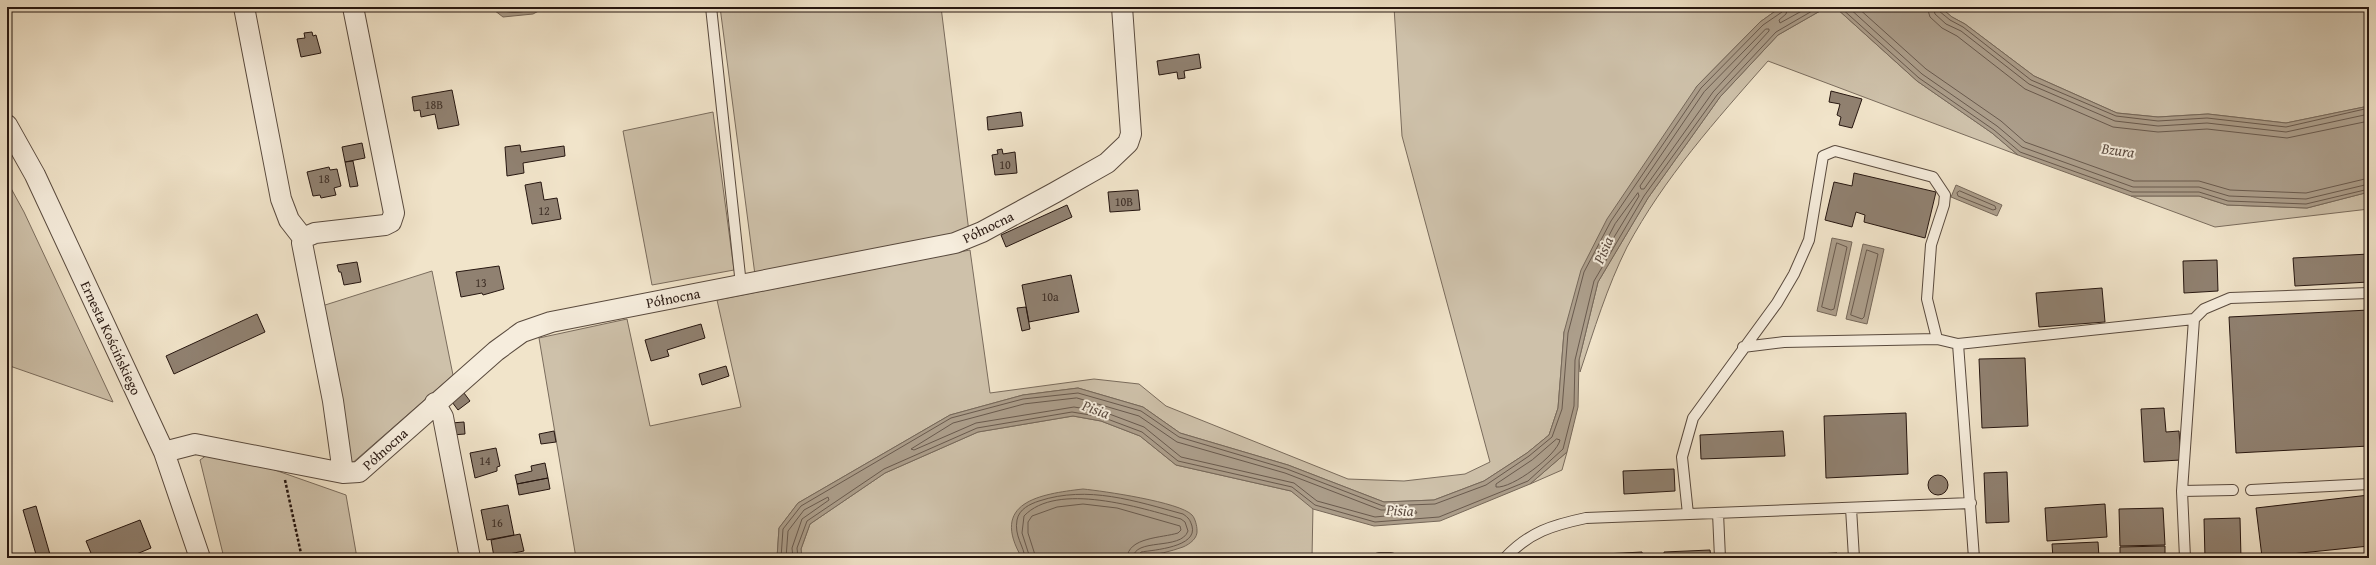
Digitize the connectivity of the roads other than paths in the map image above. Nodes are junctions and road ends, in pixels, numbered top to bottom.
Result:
1 (244, 7) edge
2 (353, 7) edge
3 (711, 7) edge
4 (1122, 7) edge
5 (7, 125) edge
6 (303, 238) junction
7 (741, 285) junction
8 (2369, 293) edge
9 (2194, 319) junction
10 (1937, 339) junction
11 (1958, 344) junction
12 (1743, 347) junction
13 (436, 403) junction
14 (164, 452) junction
15 (343, 473) junction
16 (2369, 484) edge
17 (2233, 490) dead end
18 (2251, 490) dead end
19 (2182, 491) junction
20 (1971, 503) junction
21 (1851, 508) junction
22 (1718, 513) junction
23 (1688, 514) junction
24 (200, 558) edge
25 (470, 558) edge
26 (1379, 558) edge
27 (1391, 558) edge
28 (1505, 558) edge
29 (1720, 558) edge
30 (1854, 558) edge
31 (1974, 558) edge
32 (2185, 558) edge

1 - 6 street
2 - 6 street
3 - 7 lane
4 - 7 street, Północna
5 - 14 street, Ernesta Kościńskiego
6 - 15 street, Północna
7 - 13 street, Północna
8 - 9 lane
9 - 11 lane
9 - 19 lane
10 - 11 lane
10 - 12 lane
10 - 12 lane
11 - 20 lane
12 - 23 lane
13 - 15 street, Północna
13 - 25 street
14 - 15 street
14 - 24 street, Ernesta Kościńskiego
16 - 18 lane
17 - 19 lane
19 - 32 lane
20 - 21 lane
20 - 31 lane
21 - 22 lane
21 - 30 lane
22 - 23 lane
22 - 29 lane
23 - 28 lane
26 - 27 lane

